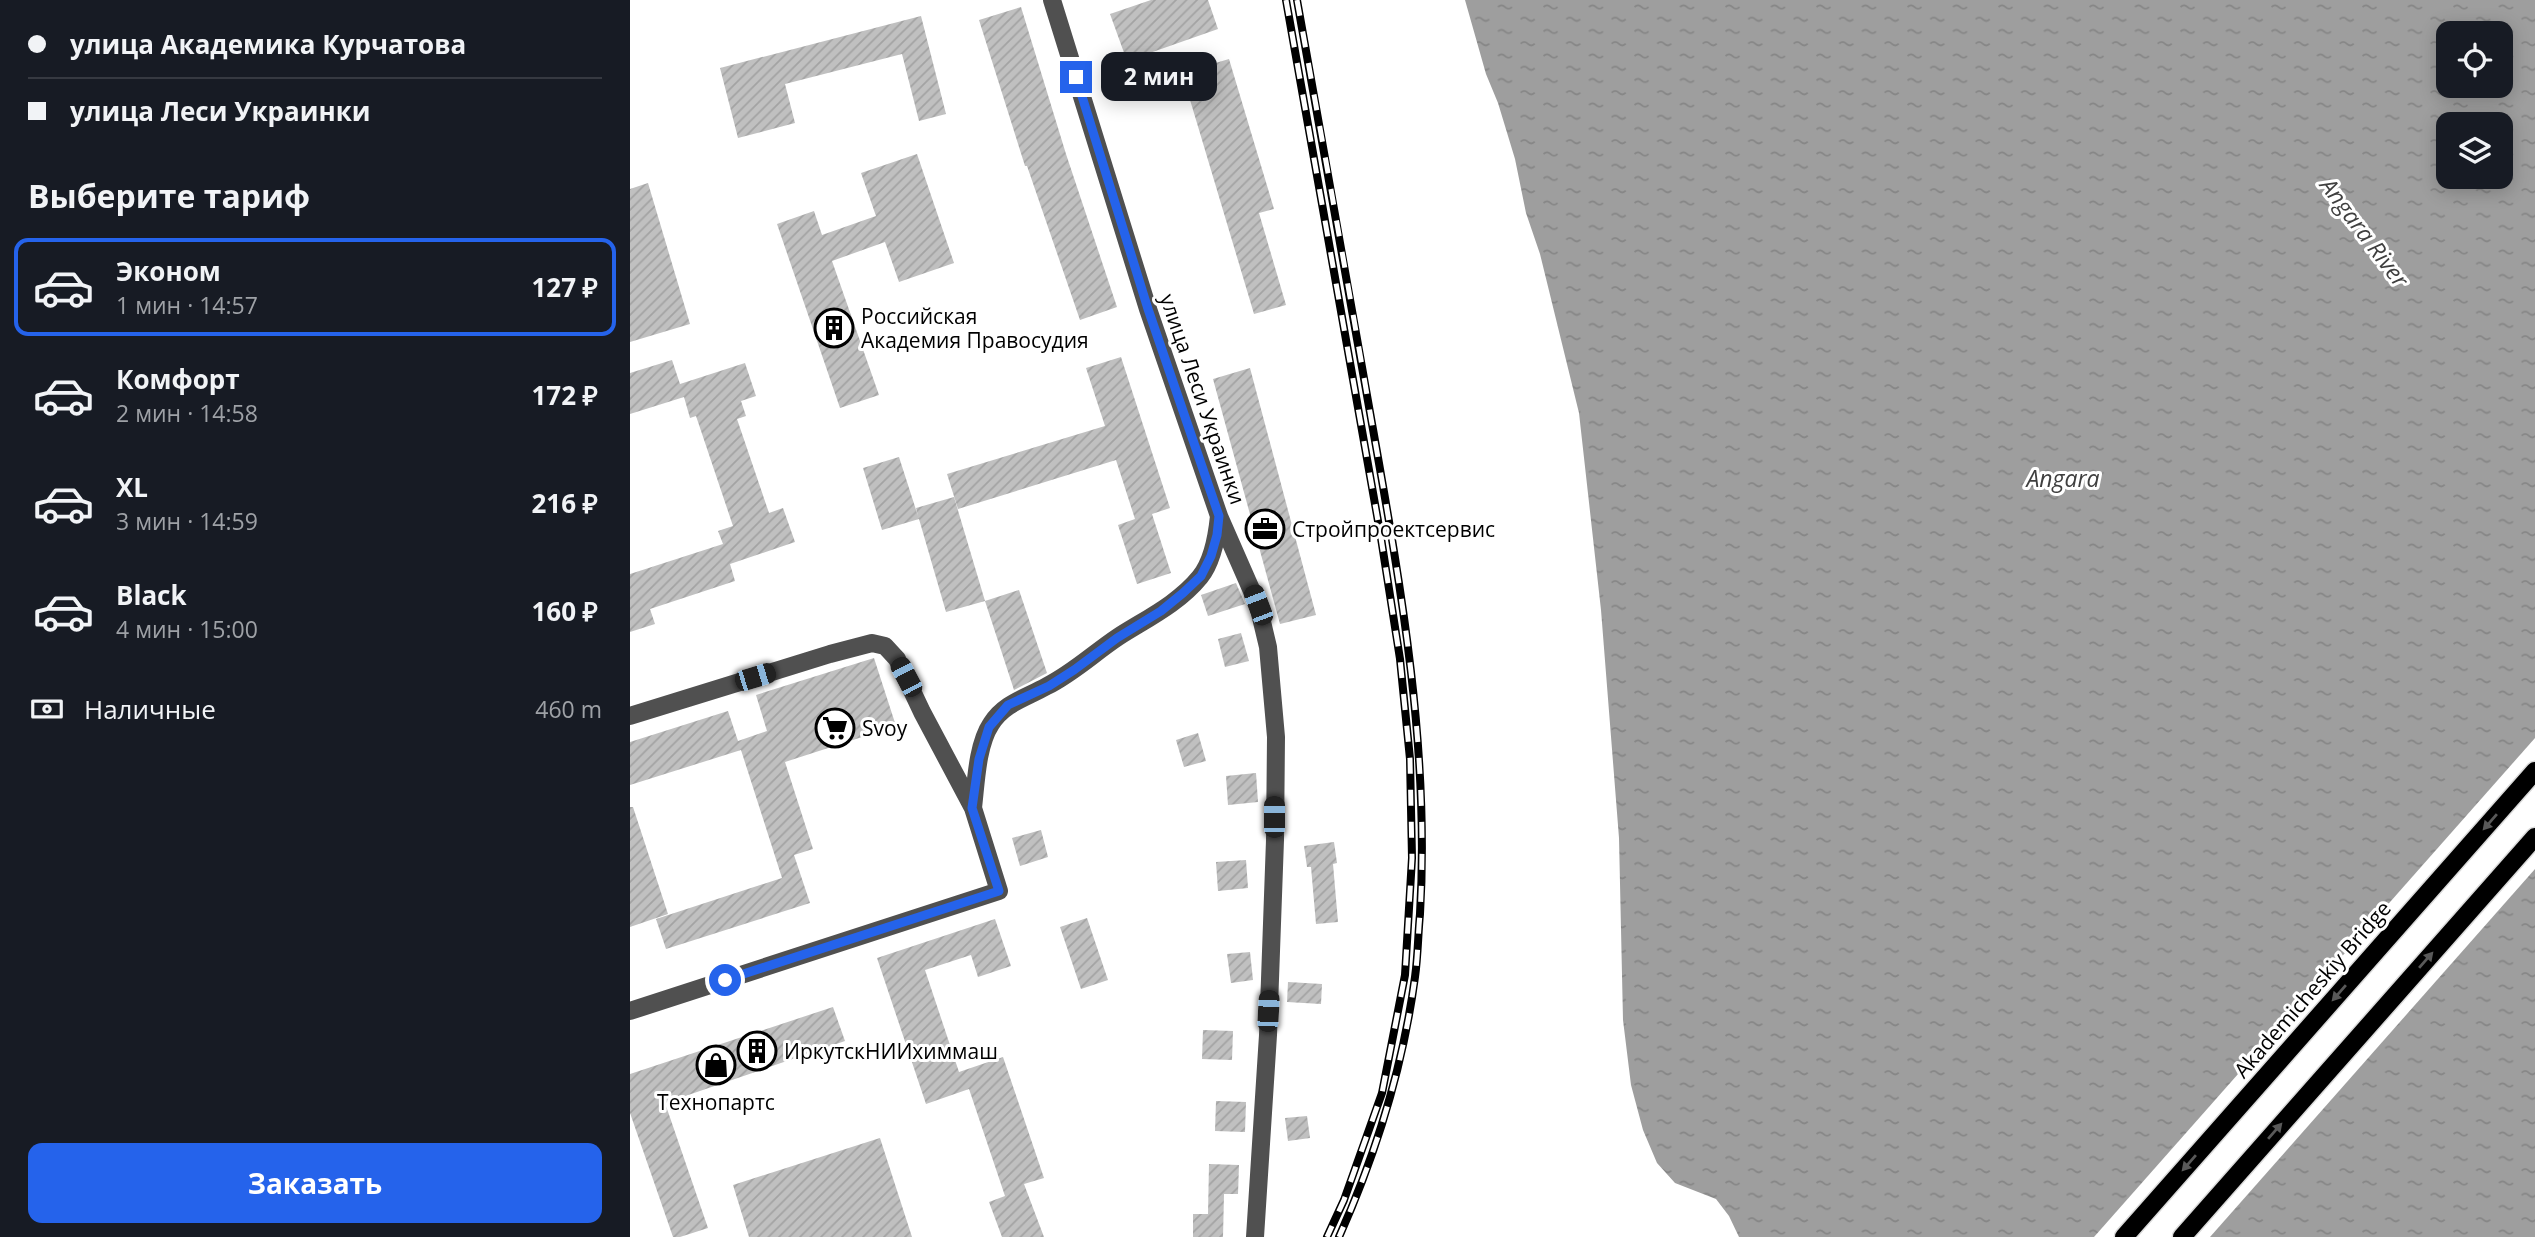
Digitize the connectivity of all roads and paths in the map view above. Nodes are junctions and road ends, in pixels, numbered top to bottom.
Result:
1 (1052, 0) edge
2 (1219, 516) junction
3 (630, 716) edge
4 (2535, 771) edge
5 (972, 808) junction
6 (2535, 837) edge
7 (630, 1011) edge
8 (1255, 1237) edge
9 (2123, 1237) edge
10 (2182, 1237) edge

1 - 2 street, улица Леси Украинки
2 - 5 street
2 - 8 street, улица Леси Украинки
3 - 5 street
4 -> 9 main road, Akademicheskiy Bridge
5 - 7 street
10 -> 6 main road

